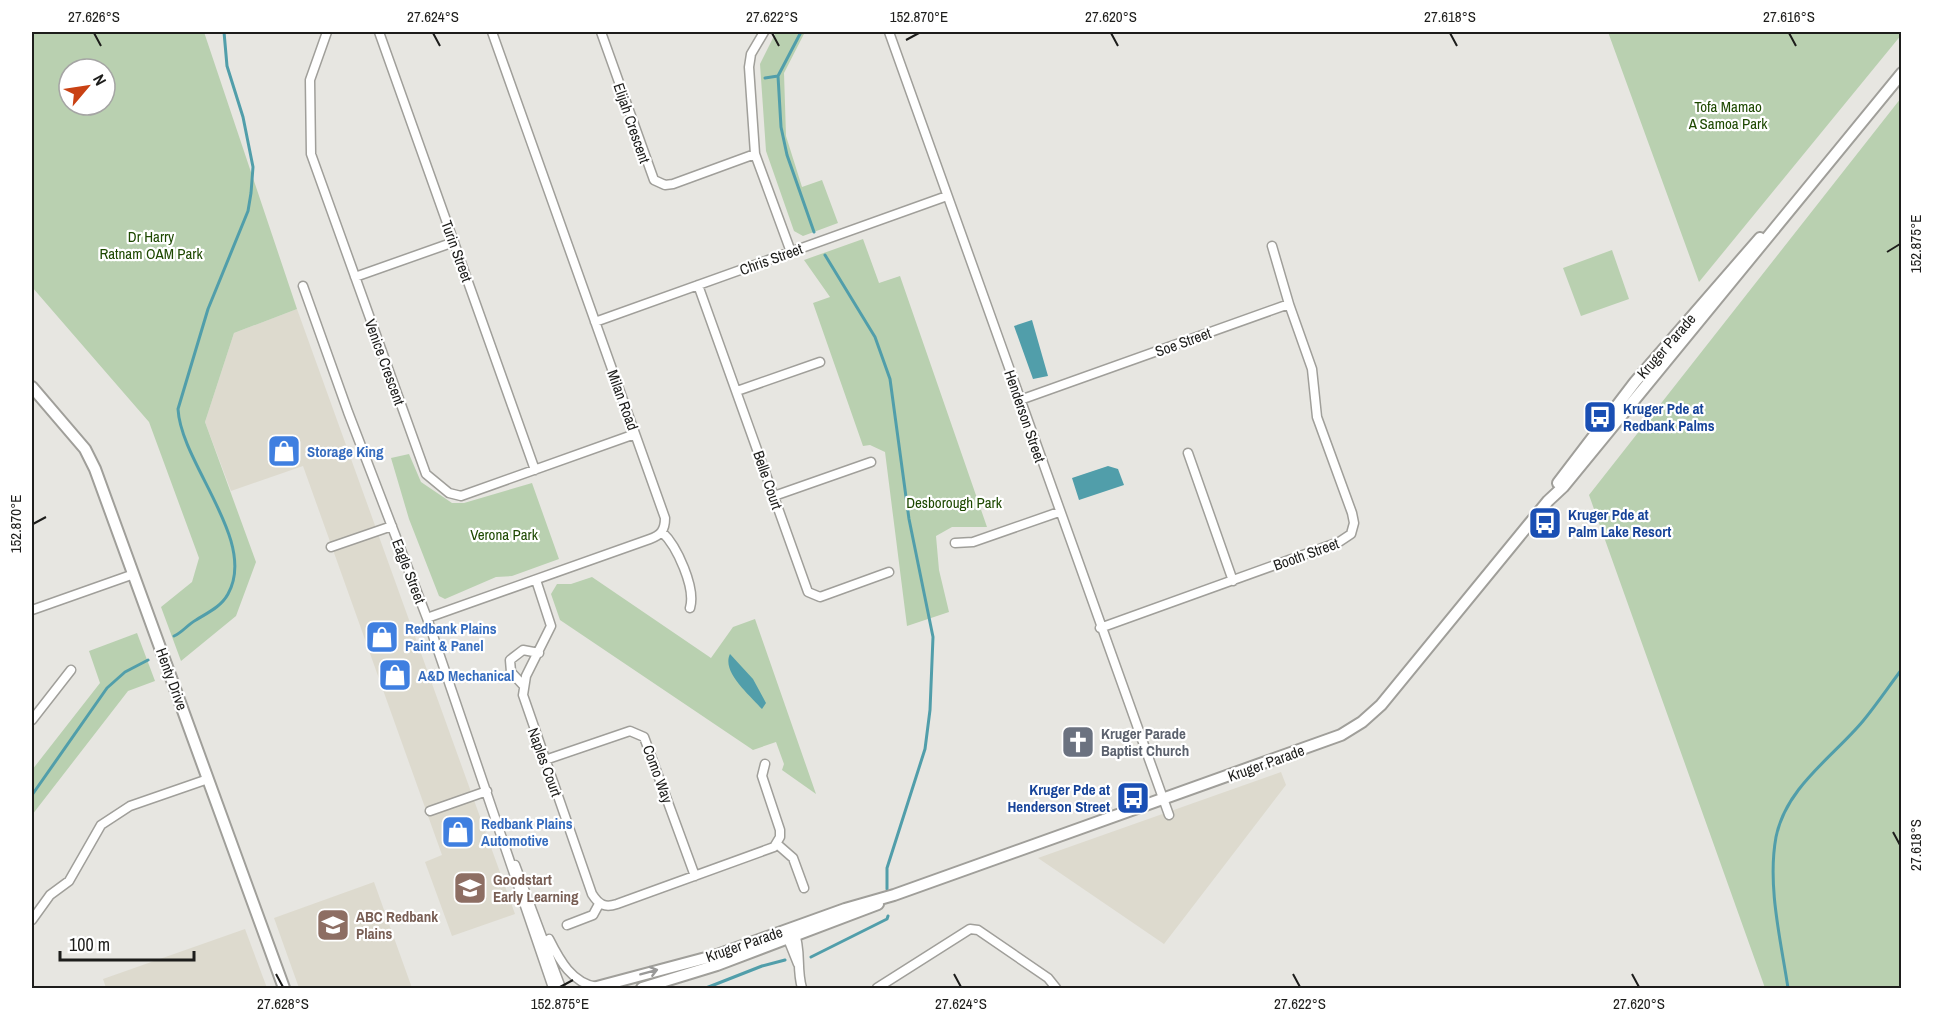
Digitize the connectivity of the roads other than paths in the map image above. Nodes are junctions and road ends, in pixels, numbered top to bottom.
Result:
1 (327, 32) edge
2 (379, 32) edge
3 (492, 32) edge
4 (602, 32) edge
5 (764, 32) edge
6 (889, 32) edge
7 (1902, 73) edge
8 (755, 154) junction
9 (947, 196) junction
10 (454, 242) junction
11 (1272, 246) dead end
12 (791, 252) junction
13 (355, 277) junction
14 (698, 285) junction
15 (303, 286) dead end
16 (1289, 304) junction
17 (595, 322) junction
18 (820, 362) dead end
19 (32, 387) edge
20 (737, 391) junction
21 (1020, 400) junction
22 (635, 434) junction
23 (1188, 453) dead end
24 (871, 462) dead end
25 (535, 470) junction
26 (774, 496) junction
27 (1059, 512) junction
28 (392, 526) junction
29 (662, 532) junction
30 (956, 543) dead end
31 (331, 547) dead end
32 (889, 572) dead end
33 (134, 574) junction
34 (536, 580) junction
35 (1233, 581) junction
36 (690, 608) dead end
37 (32, 610) edge
38 (427, 618) junction
39 (1100, 628) junction
40 (539, 653) junction
41 (71, 670) dead end
42 (523, 685) junction
43 (32, 720) edge
44 (545, 760) junction
45 (765, 764) dead end
46 (208, 779) junction
47 (487, 791) junction
48 (1163, 799) junction
49 (430, 811) dead end
50 (1169, 815) dead end
51 (777, 844) junction
52 (510, 857) junction
53 (695, 876) junction
54 (804, 888) dead end
55 (599, 904) junction
56 (32, 920) edge
57 (537, 921) junction
58 (567, 925) dead end
59 (790, 934) junction
60 (284, 988) edge
61 (553, 988) edge
62 (561, 988) edge
63 (595, 988) edge
64 (642, 988) edge
65 (802, 988) edge
66 (877, 988) edge
67 (1056, 988) edge

1 - 13 street, Venice Crescent
2 - 10 street, Turin Street
3 - 17 street, Milan Road
4 - 8 street, Elijah Crescent
5 - 8 street
6 - 9 street, Henderson Street
7 - 48 street, Kruger Parade
8 - 12 street
9 - 12 street, Chris Street
9 - 21 street, Henderson Street
10 - 13 street
10 - 25 street, Turin Street
11 - 16 street
12 - 14 street, Chris Street
13 - 25 street, Venice Crescent
14 - 17 street, Chris Street
14 - 20 street, Belle Court
15 - 28 street, Eagle Street
16 - 21 street, Soe Street
16 - 35 street, Booth Street
17 - 22 street, Milan Road
18 - 20 street
19 - 33 street, Henty Drive
20 - 26 street, Belle Court
21 - 27 street, Henderson Street
22 - 25 street, Venice Crescent
22 - 29 street, Milan Road
23 - 35 street
24 - 26 street
26 - 32 street, Belle Court
27 - 30 street
27 - 39 street, Henderson Street
28 - 31 street
28 - 38 street, Eagle Street
29 - 34 street
29 - 36 street
33 - 37 street
33 - 46 street, Henty Drive
34 - 38 street
34 - 40 street
35 - 39 street, Booth Street
38 - 47 street, Eagle Street
39 - 48 street, Henderson Street
40 - 42 street
40 - 42 street, Naples Court
41 - 43 street
42 - 44 street, Naples Court
44 - 53 street, Como Way
44 - 55 street, Naples Court
45 - 51 street
46 - 56 street
46 - 60 street, Henty Drive
47 - 49 street
47 - 52 street, Eagle Street
48 - 50 street, Henderson Street
48 - 59 street, Kruger Parade
51 - 53 street
51 - 54 street
52 - 57 street, Eagle Street
52 - 61 street, Eagle Street
53 - 55 street
55 - 58 street
57 - 62 street, Eagle Street
57 - 63 street
63 -> 59 street, Kruger Parade
59 - 64 street, Kruger Parade
59 - 65 street
66 - 67 street

